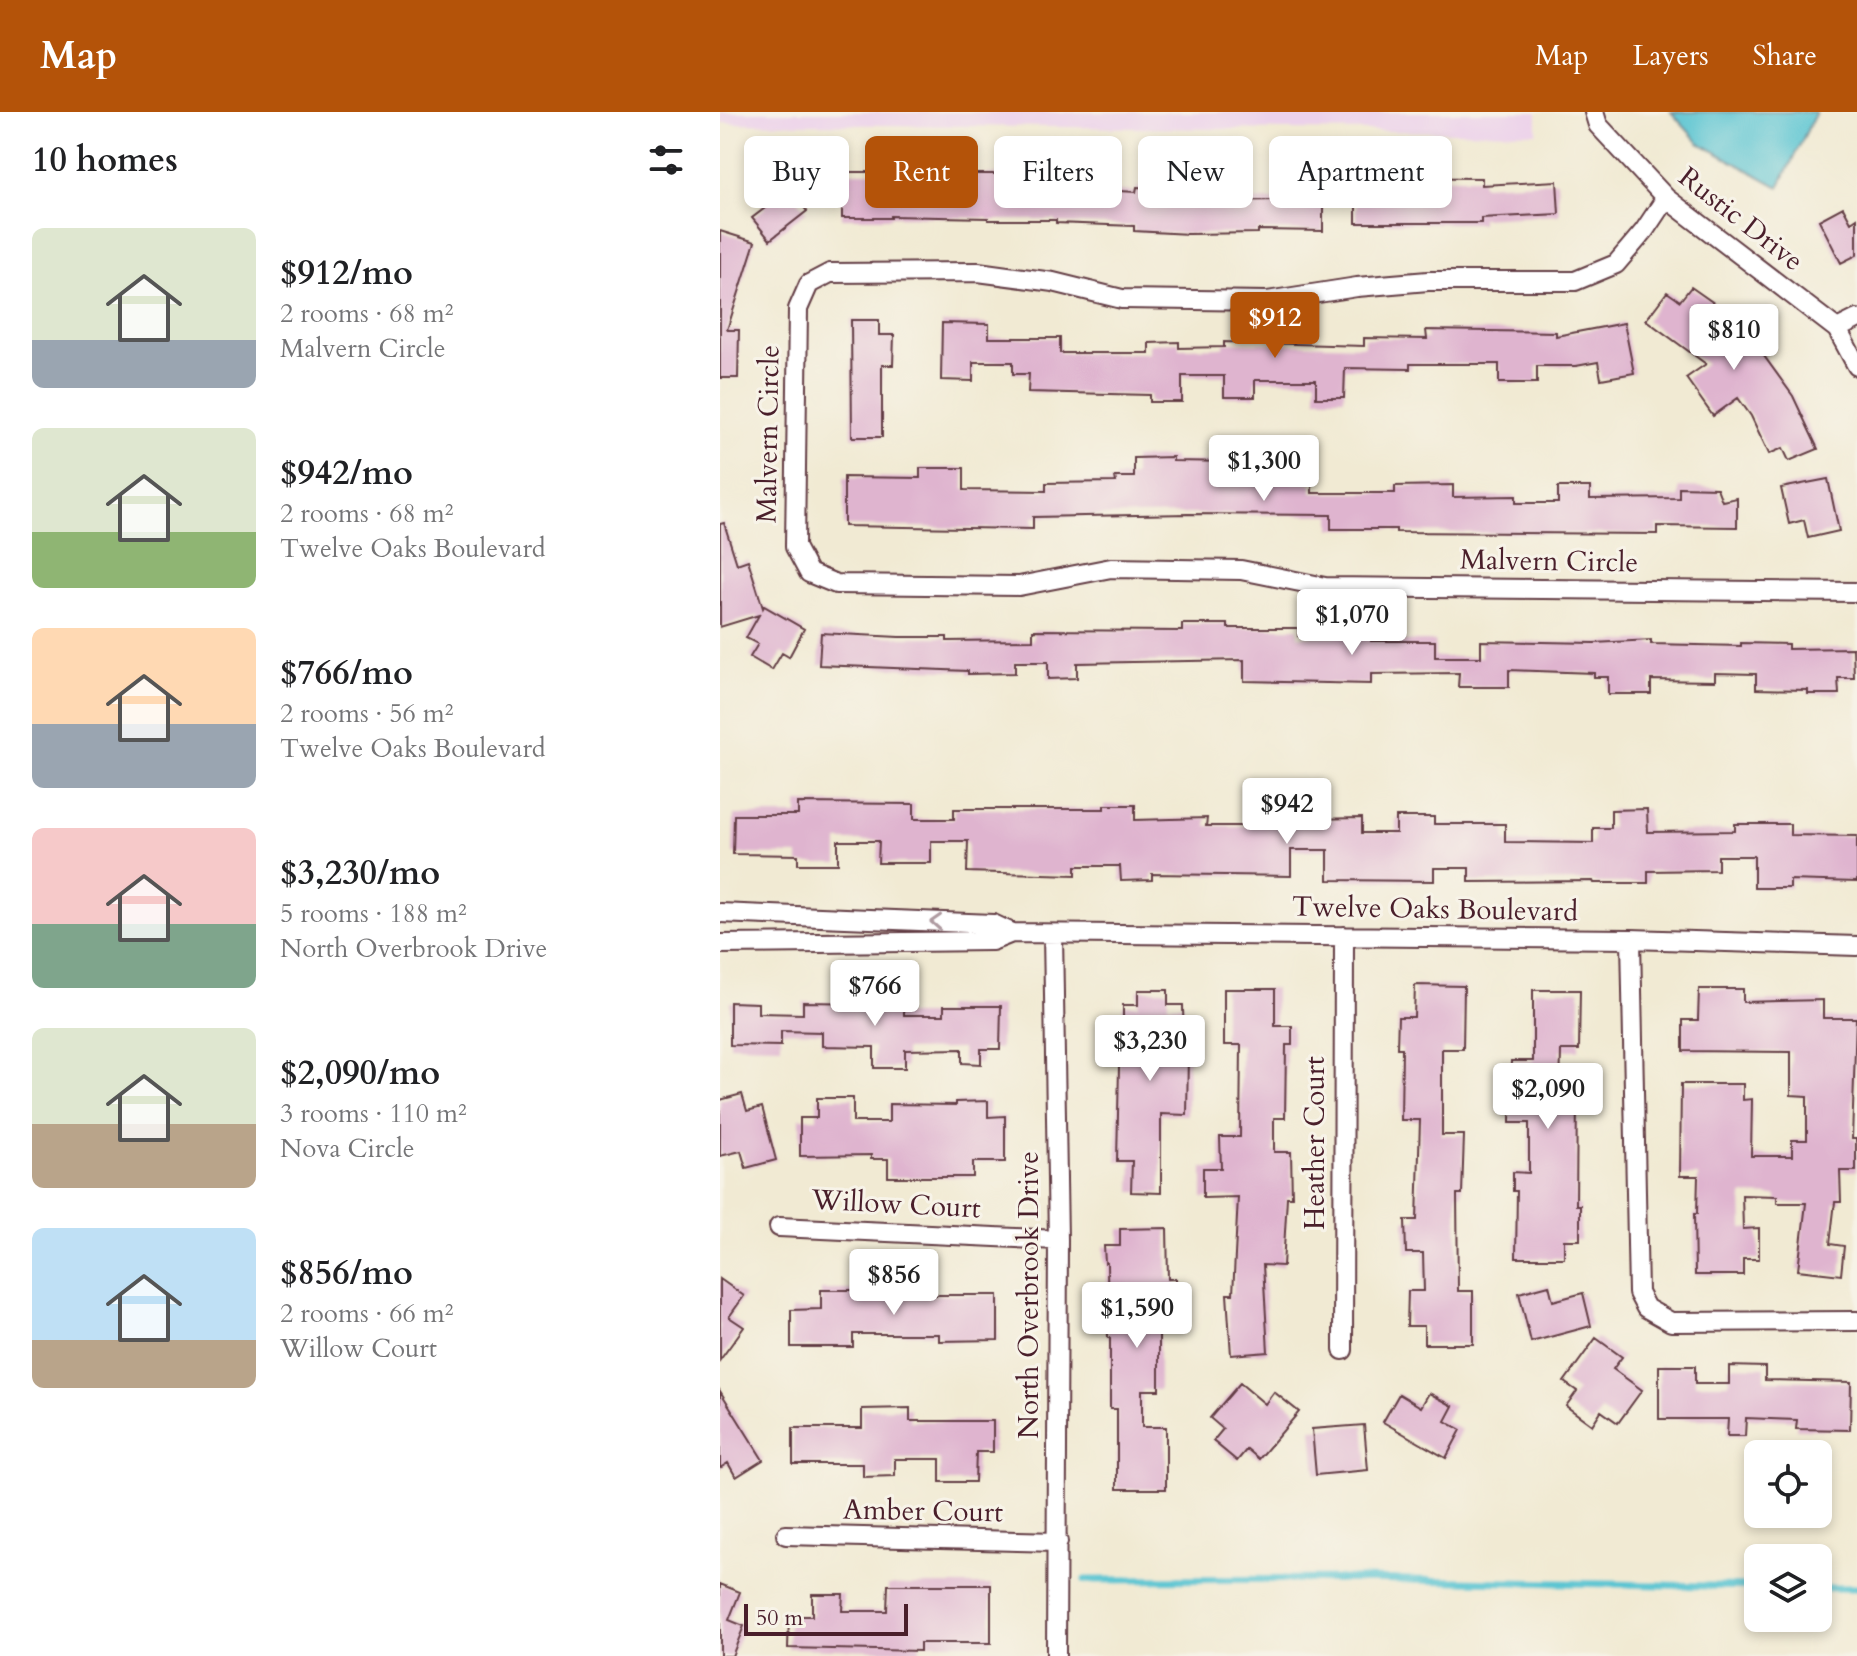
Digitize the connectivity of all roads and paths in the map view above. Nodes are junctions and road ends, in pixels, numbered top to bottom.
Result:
1 (1594, 112) edge
2 (1666, 198) junction
3 (1857, 319) edge
4 (1837, 329) junction
5 (1857, 366) edge
6 (1857, 592) edge
7 (720, 913) edge
8 (744, 914) junction
9 (1012, 933) junction
10 (1053, 934) junction
11 (1344, 936) junction
12 (1631, 939) junction
13 (720, 944) edge
14 (744, 944) junction
15 (1857, 946) edge
16 (779, 1227) dead end
17 (1058, 1240) junction
18 (1857, 1321) edge
19 (1343, 1350) dead end
20 (786, 1535) dead end
21 (1058, 1542) junction
22 (1056, 1656) edge

1 - 2 street, Rustic Drive
2 - 4 street, Rustic Drive
2 - 6 street, Malvern Circle
3 - 4 street
4 - 5 street, Rustic Drive
7 - 8 street, Twelve Oaks Boulevard
9 -> 8 street, Twelve Oaks Boulevard
8 - 14 street
9 - 10 street, Twelve Oaks Boulevard
9 - 14 street, Twelve Oaks Boulevard
10 - 11 street, Twelve Oaks Boulevard
10 - 17 street, North Overbrook Drive
11 - 12 street, Twelve Oaks Boulevard
11 - 19 street, Heather Court
12 - 15 street, Twelve Oaks Boulevard
12 - 18 street
13 - 14 street, Twelve Oaks Boulevard
16 - 17 street, Willow Court
17 - 21 street, North Overbrook Drive
20 - 21 street, Amber Court
21 - 22 street, North Overbrook Drive

